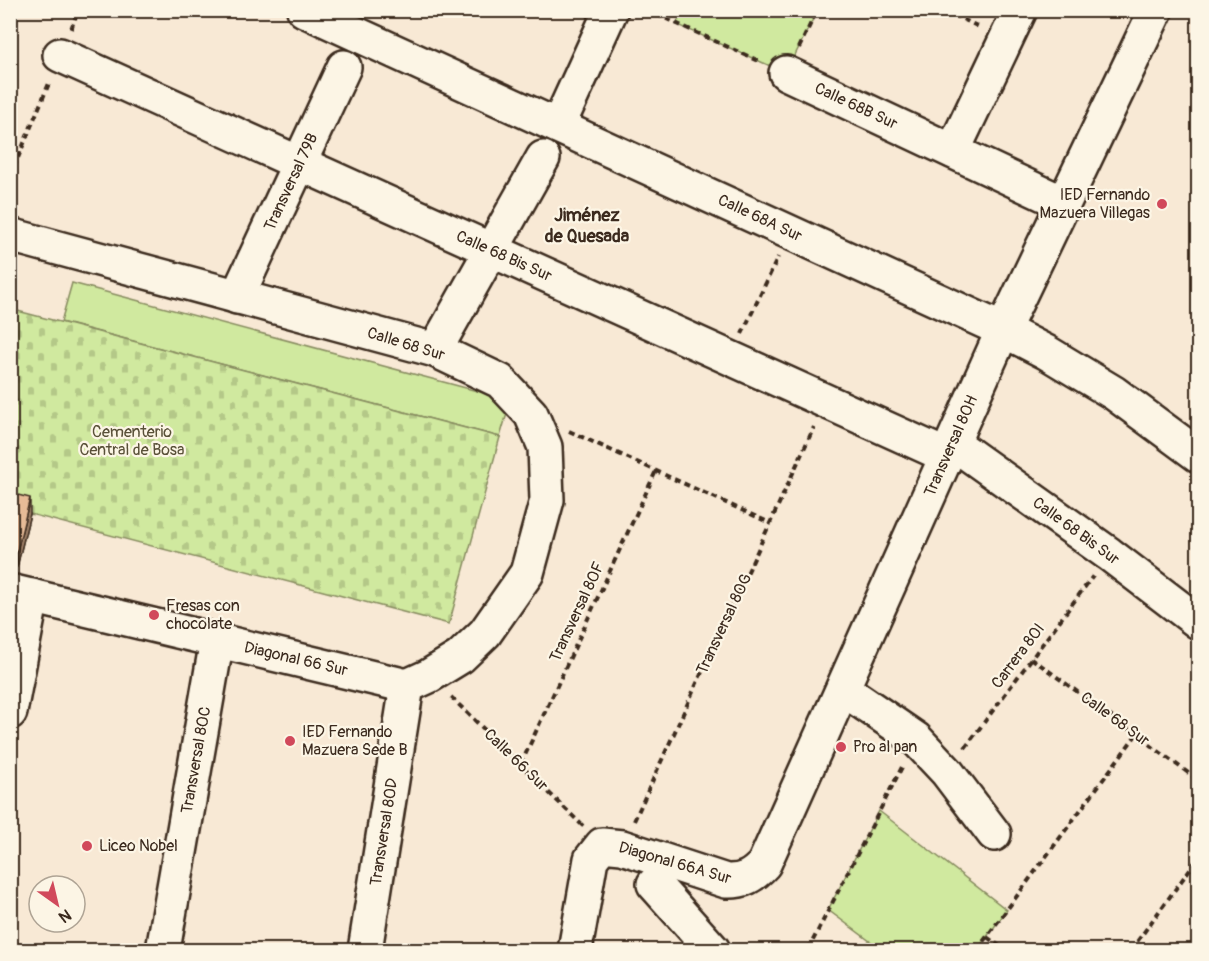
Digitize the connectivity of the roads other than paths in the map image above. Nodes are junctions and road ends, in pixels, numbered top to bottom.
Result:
1 (304, 10) edge
2 (611, 10) edge
3 (1020, 10) edge
4 (1156, 10) edge
5 (60, 55) road end
6 (344, 67) dead end
7 (786, 73) road end
8 (558, 126) junction
9 (953, 151) junction
10 (543, 158) dead end
11 (300, 163) junction
12 (1064, 203) junction
13 (10, 235) edge
14 (491, 250) junction
15 (237, 297) junction
16 (1003, 330) junction
17 (435, 350) junction
18 (950, 449) junction
19 (1198, 455) edge
20 (21, 593) edge
21 (1198, 622) edge
22 (217, 640) junction
23 (418, 681) junction
24 (843, 689) junction
25 (10, 712) edge
26 (994, 834) dead end
27 (747, 879) joint
28 (654, 884) dead end
29 (163, 951) edge
30 (365, 951) edge
31 (575, 951) edge
32 (713, 951) edge

1 - 8 street, Calle 68A Sur
2 - 8 street
3 - 9 street
4 - 12 street, Transversal 80H
5 - 11 street, Calle 68 Bis Sur
6 - 11 street, Transversal 79B
7 - 9 street, Calle 68B Sur
8 - 16 street, Calle 68A Sur
9 - 12 street, Calle 68B Sur
10 - 14 street
11 - 14 street, Calle 68 Bis Sur
11 - 15 street, Transversal 79B
12 - 16 street, Transversal 80H
13 - 15 street, Calle 68 Sur
14 - 17 street
14 - 18 street, Calle 68 Bis Sur
15 - 17 street, Calle 68 Sur
16 - 18 street, Transversal 80H
16 - 19 street, Calle 68A Sur
17 - 23 street, Calle 68 Sur
18 - 21 street, Calle 68 Bis Sur
18 - 24 street, Transversal 80H
20 - 22 street, Diagonal 66 Sur
20 - 25 street
22 - 23 street, Diagonal 66 Sur
22 - 29 street, Transversal 80C
23 - 30 street, Transversal 80D
24 - 26 street
24 - 27 street, Transversal 80H
27 - 31 street, Diagonal 66A Sur
28 - 32 street

